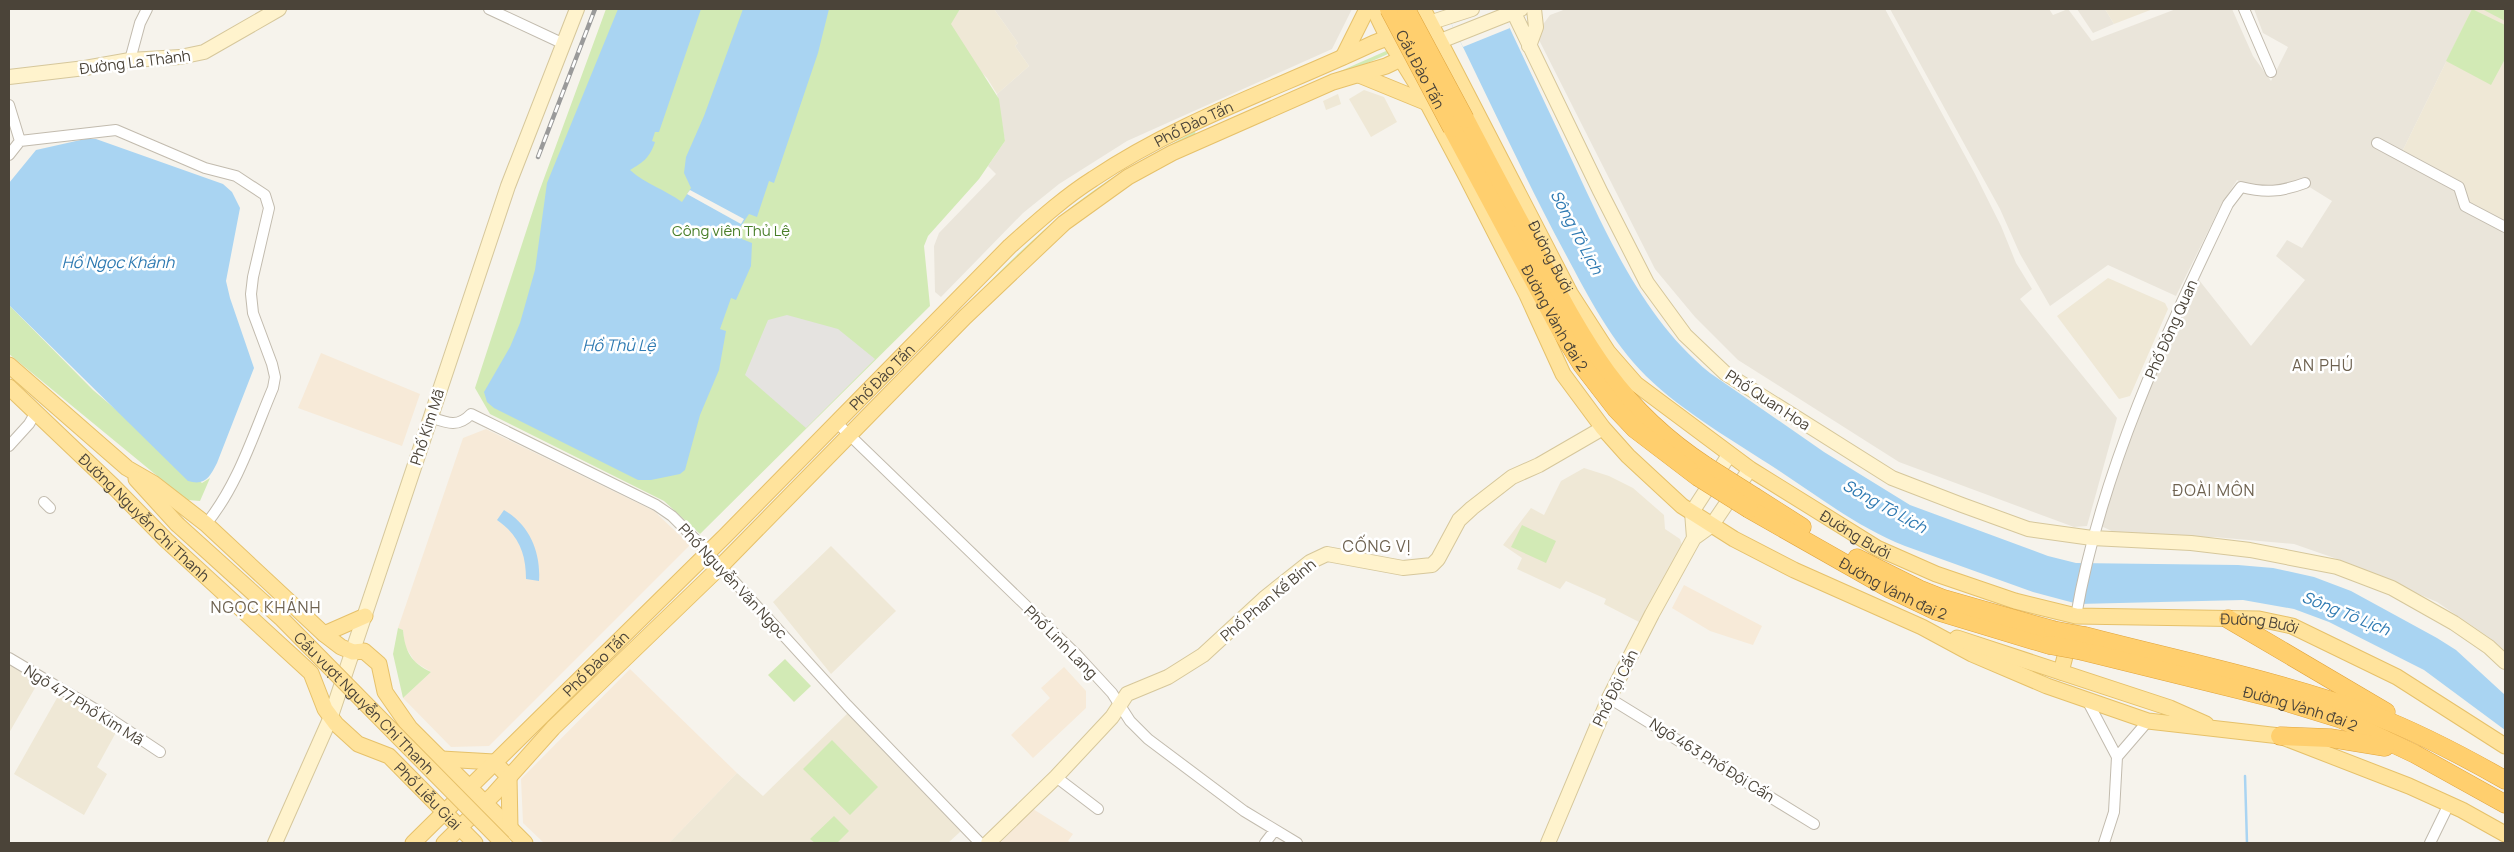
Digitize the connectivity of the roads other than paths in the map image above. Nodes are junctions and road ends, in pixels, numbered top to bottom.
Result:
1 (147, 9) edge
2 (279, 9) edge
3 (489, 9) edge
4 (577, 9) edge
5 (1367, 9) edge
6 (1374, 9) edge
7 (1389, 9) edge
8 (1406, 9) edge
9 (1423, 9) edge
10 (1472, 9) edge
11 (1534, 9) edge
12 (2244, 9) edge
13 (1513, 11) edge
14 (1430, 23) junction
15 (1388, 38) junction
16 (1438, 42) junction
17 (564, 44) junction
18 (1529, 46) junction
19 (1344, 57) junction
20 (1400, 59) junction
21 (130, 60) junction
22 (2271, 72) dead end
23 (1455, 74) junction
24 (1359, 75) junction
25 (9, 77) edge
26 (1423, 98) junction
27 (9, 104) edge
28 (1459, 123) junction
29 (1195, 124) junction
30 (1200, 139) junction
31 (20, 141) junction
32 (2377, 143) dead end
33 (9, 155) edge
34 (2305, 183) dead end
35 (2505, 227) edge
36 (9, 365) edge
37 (9, 387) edge
38 (36, 412) junction
39 (430, 417) junction
40 (837, 423) junction
41 (1603, 428) junction
42 (848, 434) junction
43 (10, 444) edge
44 (1729, 454) junction
45 (127, 468) junction
46 (1750, 469) junction
47 (113, 486) junction
48 (1692, 512) junction
49 (177, 524) junction
50 (206, 524) junction
51 (1712, 525) junction
52 (1694, 538) junction
53 (2092, 538) junction
54 (708, 552) junction
55 (721, 566) junction
56 (651, 607) junction
57 (2077, 610) junction
58 (365, 616) junction
59 (2228, 619) junction
60 (664, 620) junction
61 (311, 622) junction
62 (1922, 627) junction
63 (324, 634) junction
64 (2084, 644) junction
65 (290, 652) junction
66 (353, 652) junction
67 (9, 658) edge
68 (2505, 662) edge
69 (2061, 672) junction
70 (1610, 698) junction
71 (2088, 702) junction
72 (1121, 703) junction
73 (330, 719) junction
74 (2148, 720) junction
75 (410, 728) junction
76 (2214, 729) junction
77 (2280, 736) junction
78 (2438, 743) junction
79 (2505, 746) edge
80 (160, 752) dead end
81 (2415, 754) junction
82 (389, 756) junction
83 (2117, 757) junction
84 (442, 759) junction
85 (494, 762) junction
86 (509, 777) junction
87 (1056, 777) junction
88 (2505, 780) edge
89 (469, 787) junction
90 (485, 803) junction
91 (2449, 804) junction
92 (2505, 804) edge
93 (1098, 809) dead end
94 (444, 811) junction
95 (434, 822) junction
96 (1814, 824) dead end
97 (460, 827) junction
98 (510, 828) junction
99 (1276, 830) junction
100 (2505, 834) edge
101 (447, 841) edge
102 (275, 843) edge
103 (413, 843) edge
104 (475, 843) edge
105 (504, 843) edge
106 (525, 843) edge
107 (980, 843) edge
108 (988, 843) edge
109 (1265, 843) edge
110 (1297, 843) edge
111 (1548, 843) edge
112 (2104, 843) edge
113 (2430, 843) edge

1 - 21 street
2 - 21 main road, Đường La Thành
3 - 17 street
4 - 17 main road, Phố Kim Mã
5 - 19 main road
6 - 15 main road
7 - 28 highway, Cầu Đào Tấn, bridge
8 - 28 highway, Cầu Đào Tấn, bridge
9 - 14 main road, Đường Bưởi
10 - 14 main road
11 - 18 main road
12 - 22 street
13 - 16 main road
13 - 18 main road, Phố Quan Hoa
14 - 15 main road, Phố Đào Tấn
14 - 16 main road, Đường Bưởi
15 - 19 main road, Phố Đào Tấn
15 - 20 main road
16 - 20 main road, Phố Đào Tấn
16 - 23 main road, Đường Bưởi
17 - 39 main road, Phố Kim Mã
18 - 53 main road, Phố Quan Hoa
19 - 29 main road, Phố Đào Tấn
20 - 24 main road, Phố Đào Tấn
20 - 26 main road
21 - 25 main road, Đường La Thành
23 - 26 main road
23 - 44 main road, Đường Bưởi
24 - 26 main road
24 - 30 main road, Phố Đào Tấn
26 - 41 main road
27 - 31 street
28 - 64 highway, Đường Vành đai 2, bridge
29 - 30 main road
29 - 40 main road, Phố Đào Tấn
30 - 42 main road, Phố Đào Tấn
31 - 33 street
31 - 50 street
32 - 35 street
34 - 53 street, Phố Đông Quan
36 - 45 main road, Đường Nguyễn Chí Thanh
37 - 38 main road, Đường Nguyễn Chí Thanh
38 - 43 street
38 - 47 main road, Đường Nguyễn Chí Thanh
39 - 54 street, Phố Nguyễn Văn Ngọc
39 - 58 main road, Phố Kim Mã
40 - 42 street, Phố Linh Lang
40 - 54 main road, Phố Đào Tấn
41 - 48 main road
41 - 72 main road, Phố Phan Kế Bính
42 - 55 main road, Phố Đào Tấn
42 - 72 street, Phố Linh Lang
44 - 46 main road, Đường Bưởi
44 - 48 main road
45 - 49 main road, Cầu vượt Nguyễn Chí Thanh
45 - 50 main road, Đường Nguyễn Chí Thanh
46 - 51 main road, Phố Đội Cấn
46 - 57 main road, Đường Bưởi
47 - 49 main road, Cầu vượt Nguyễn Chí Thanh
47 - 65 main road, Đường Nguyễn Chí Thanh
48 - 51 main road
48 - 52 main road
49 - 105 main road, Cầu vượt Nguyễn Chí Thanh, bridge
50 - 61 main road, Đường Nguyễn Chí Thanh
51 - 52 main road, Phố Đội Cấn
51 - 62 main road
52 - 70 main road, Phố Đội Cấn
53 - 57 street
53 - 68 main road, Phố Quan Hoa
54 - 55 street, Phố Nguyễn Văn Ngọc
54 - 56 main road, Phố Đào Tấn
55 - 60 main road, Phố Đào Tấn
55 - 107 street, Phố Nguyễn Văn Ngọc
56 - 60 main road
56 - 85 main road, Phố Đào Tấn
57 - 59 main road, Đường Bưởi
57 - 69 main road
58 - 63 main road
58 - 66 main road, Phố Kim Mã
59 - 78 highway
59 - 79 main road, Đường Bưởi
60 - 86 main road, Phố Đào Tấn
61 - 63 main road, Đường Nguyễn Chí Thanh
61 - 65 main road
62 - 69 main road
62 - 71 main road
63 - 66 main road, Đường Nguyễn Chí Thanh
64 - 78 highway, Đường Vành đai 2
64 - 81 highway, Đường Vành đai 2
65 - 73 main road, Đường Nguyễn Chí Thanh
66 - 73 main road, Phố Kim Mã
66 - 75 main road
67 - 80 street, Ngõ 477 Phố Kim Mã
69 - 76 main road
70 - 96 street, Ngõ 463 Phố Đội Cấn
70 - 111 main road, Phố Đội Cấn
71 - 74 main road
71 - 83 street
72 - 87 main road, Phố Phan Kế Bính
72 - 99 street, Phố Linh Lang
73 - 82 main road, Phố Liễu Giai
73 - 102 main road, Phố Kim Mã
74 - 76 main road
74 - 83 street
75 - 82 main road
75 - 84 main road
76 - 77 main road
77 - 81 highway
77 - 91 main road
78 - 88 highway, Đường Vành đai 2
81 - 92 highway, Đường Vành đai 2
82 - 94 main road, Phố Liễu Giai
83 - 112 street
84 - 85 main road
84 - 89 main road
85 - 86 main road
85 - 89 main road, Phố Đào Tấn
86 - 90 main road, Phố Đào Tấn
86 - 98 main road
87 - 93 street
87 - 108 main road, Phố Phan Kế Bính
89 - 90 main road
89 - 94 main road, Phố Đào Tấn
90 - 97 main road, Phố Đào Tấn
90 - 98 main road
91 - 100 main road
91 - 113 street
94 - 95 main road, Phố Đào Tấn
94 - 97 main road, Phố Liễu Giai
95 - 101 main road
95 - 103 main road, Phố Đào Tấn
97 - 101 main road, Phố Đào Tấn
97 - 104 main road, Phố Liễu Giai
98 - 106 main road
99 - 109 street
99 - 110 street, Phố Linh Lang

